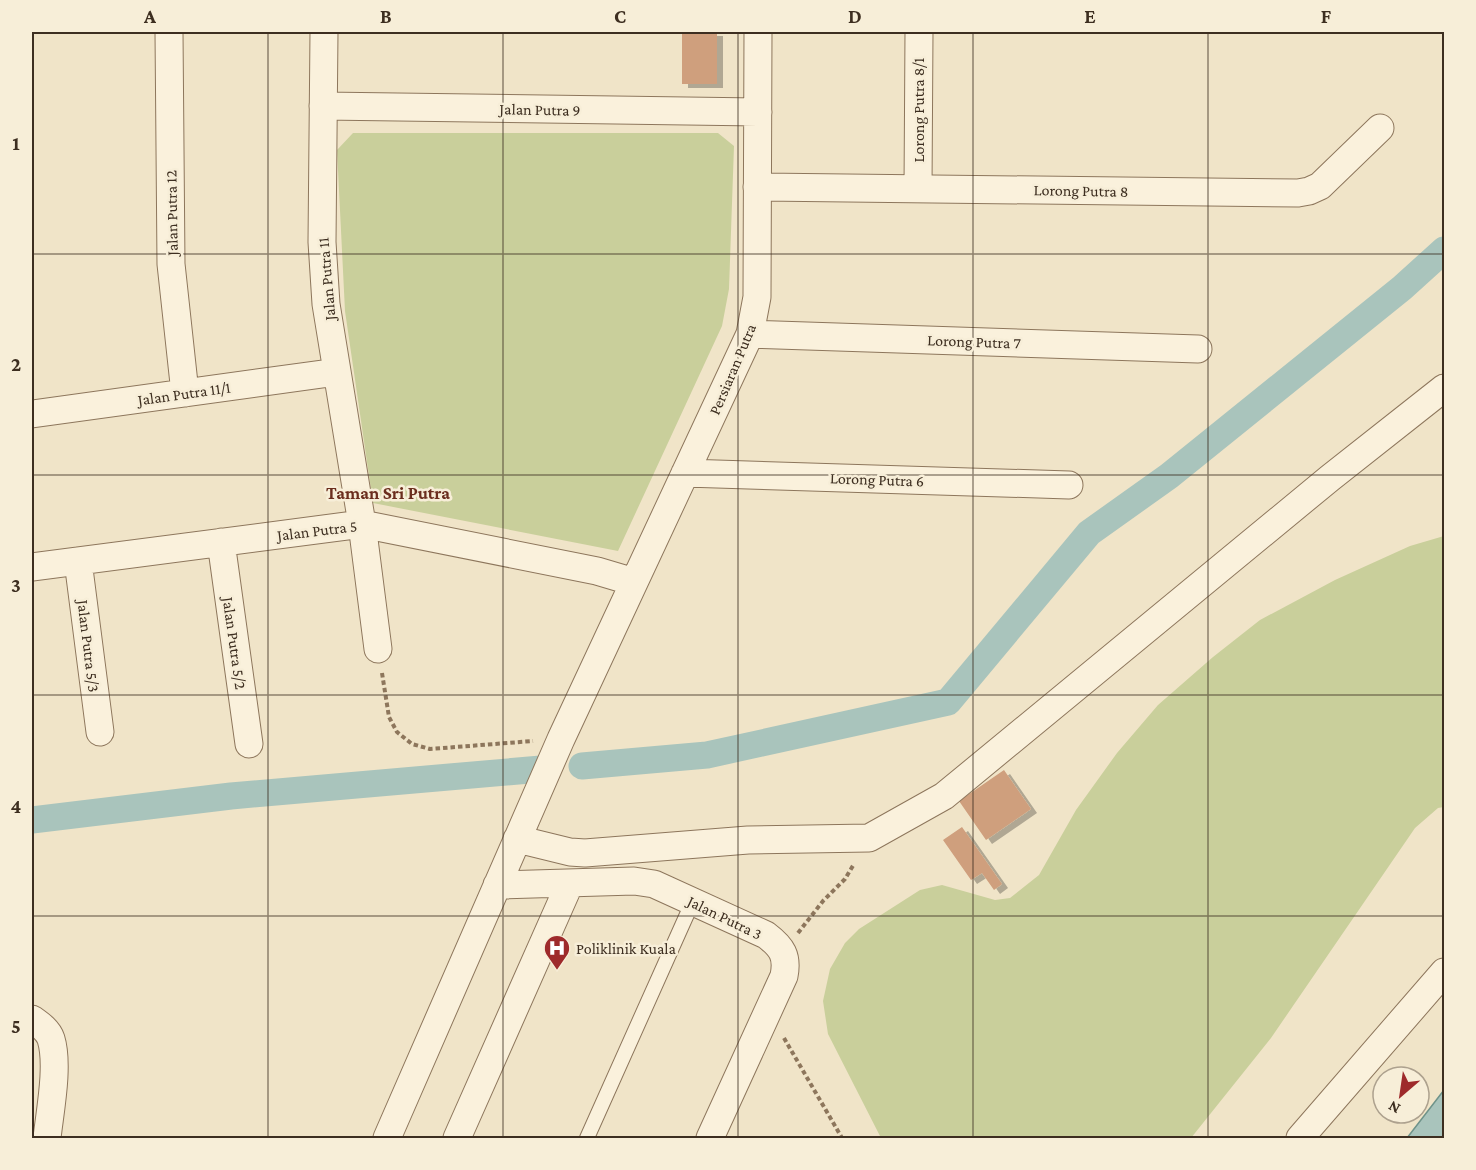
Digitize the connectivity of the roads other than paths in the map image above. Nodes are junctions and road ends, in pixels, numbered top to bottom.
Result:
1 (169, 32) edge
2 (324, 32) edge
3 (758, 32) edge
4 (919, 32) edge
5 (323, 106) junction
6 (758, 112) junction
7 (1380, 128) dead end
8 (758, 187) junction
9 (918, 189) junction
10 (750, 334) junction
11 (1198, 349) dead end
12 (337, 372) junction
13 (1444, 388) edge
14 (185, 393) junction
15 (32, 408) edge
16 (685, 473) junction
17 (1069, 485) dead end
18 (362, 524) junction
19 (221, 542) junction
20 (78, 561) junction
21 (32, 567) edge
22 (634, 582) junction
23 (378, 649) road end
24 (100, 732) dead end
25 (249, 744) dead end
26 (517, 838) junction
27 (570, 883) junction
28 (497, 885) junction
29 (693, 901) junction
30 (1444, 972) edge
31 (32, 1019) edge
32 (47, 1138) edge
33 (387, 1138) edge
34 (458, 1138) edge
35 (587, 1138) edge
36 (710, 1138) edge
37 (1300, 1138) edge

1 - 14 street, Jalan Putra 12
2 - 5 street, Jalan Putra 11
3 - 6 street, Persiaran Putra
4 - 9 street, Lorong Putra 8/1
5 - 6 street, Jalan Putra 9
5 - 12 street, Jalan Putra 11
6 - 8 street, Persiaran Putra
7 - 9 street, Lorong Putra 8
8 - 9 street, Lorong Putra 8
8 - 10 street, Persiaran Putra
10 - 11 street, Lorong Putra 7
10 - 16 street, Persiaran Putra
12 - 14 street, Jalan Putra 11/1
12 - 18 street, Jalan Putra 11
13 - 26 street
14 - 15 street, Jalan Putra 11/1
16 - 17 street, Lorong Putra 6
16 - 22 street, Persiaran Putra
18 - 19 street, Jalan Putra 5
18 - 22 street, Jalan Putra 5
18 - 23 street, Jalan Putra 11
19 - 20 street, Jalan Putra 5
19 - 25 street, Jalan Putra 5/2
20 - 21 street, Jalan Putra 5
20 - 24 street, Jalan Putra 5/3
22 - 26 street, Persiaran Putra
26 - 28 street, Persiaran Putra
27 - 28 street, Jalan Putra 3
27 - 29 street, Jalan Putra 3
27 - 34 street
28 - 33 street, Persiaran Putra
29 - 35 lane
29 - 36 street, Jalan Putra 3
30 - 37 street
31 - 32 street

